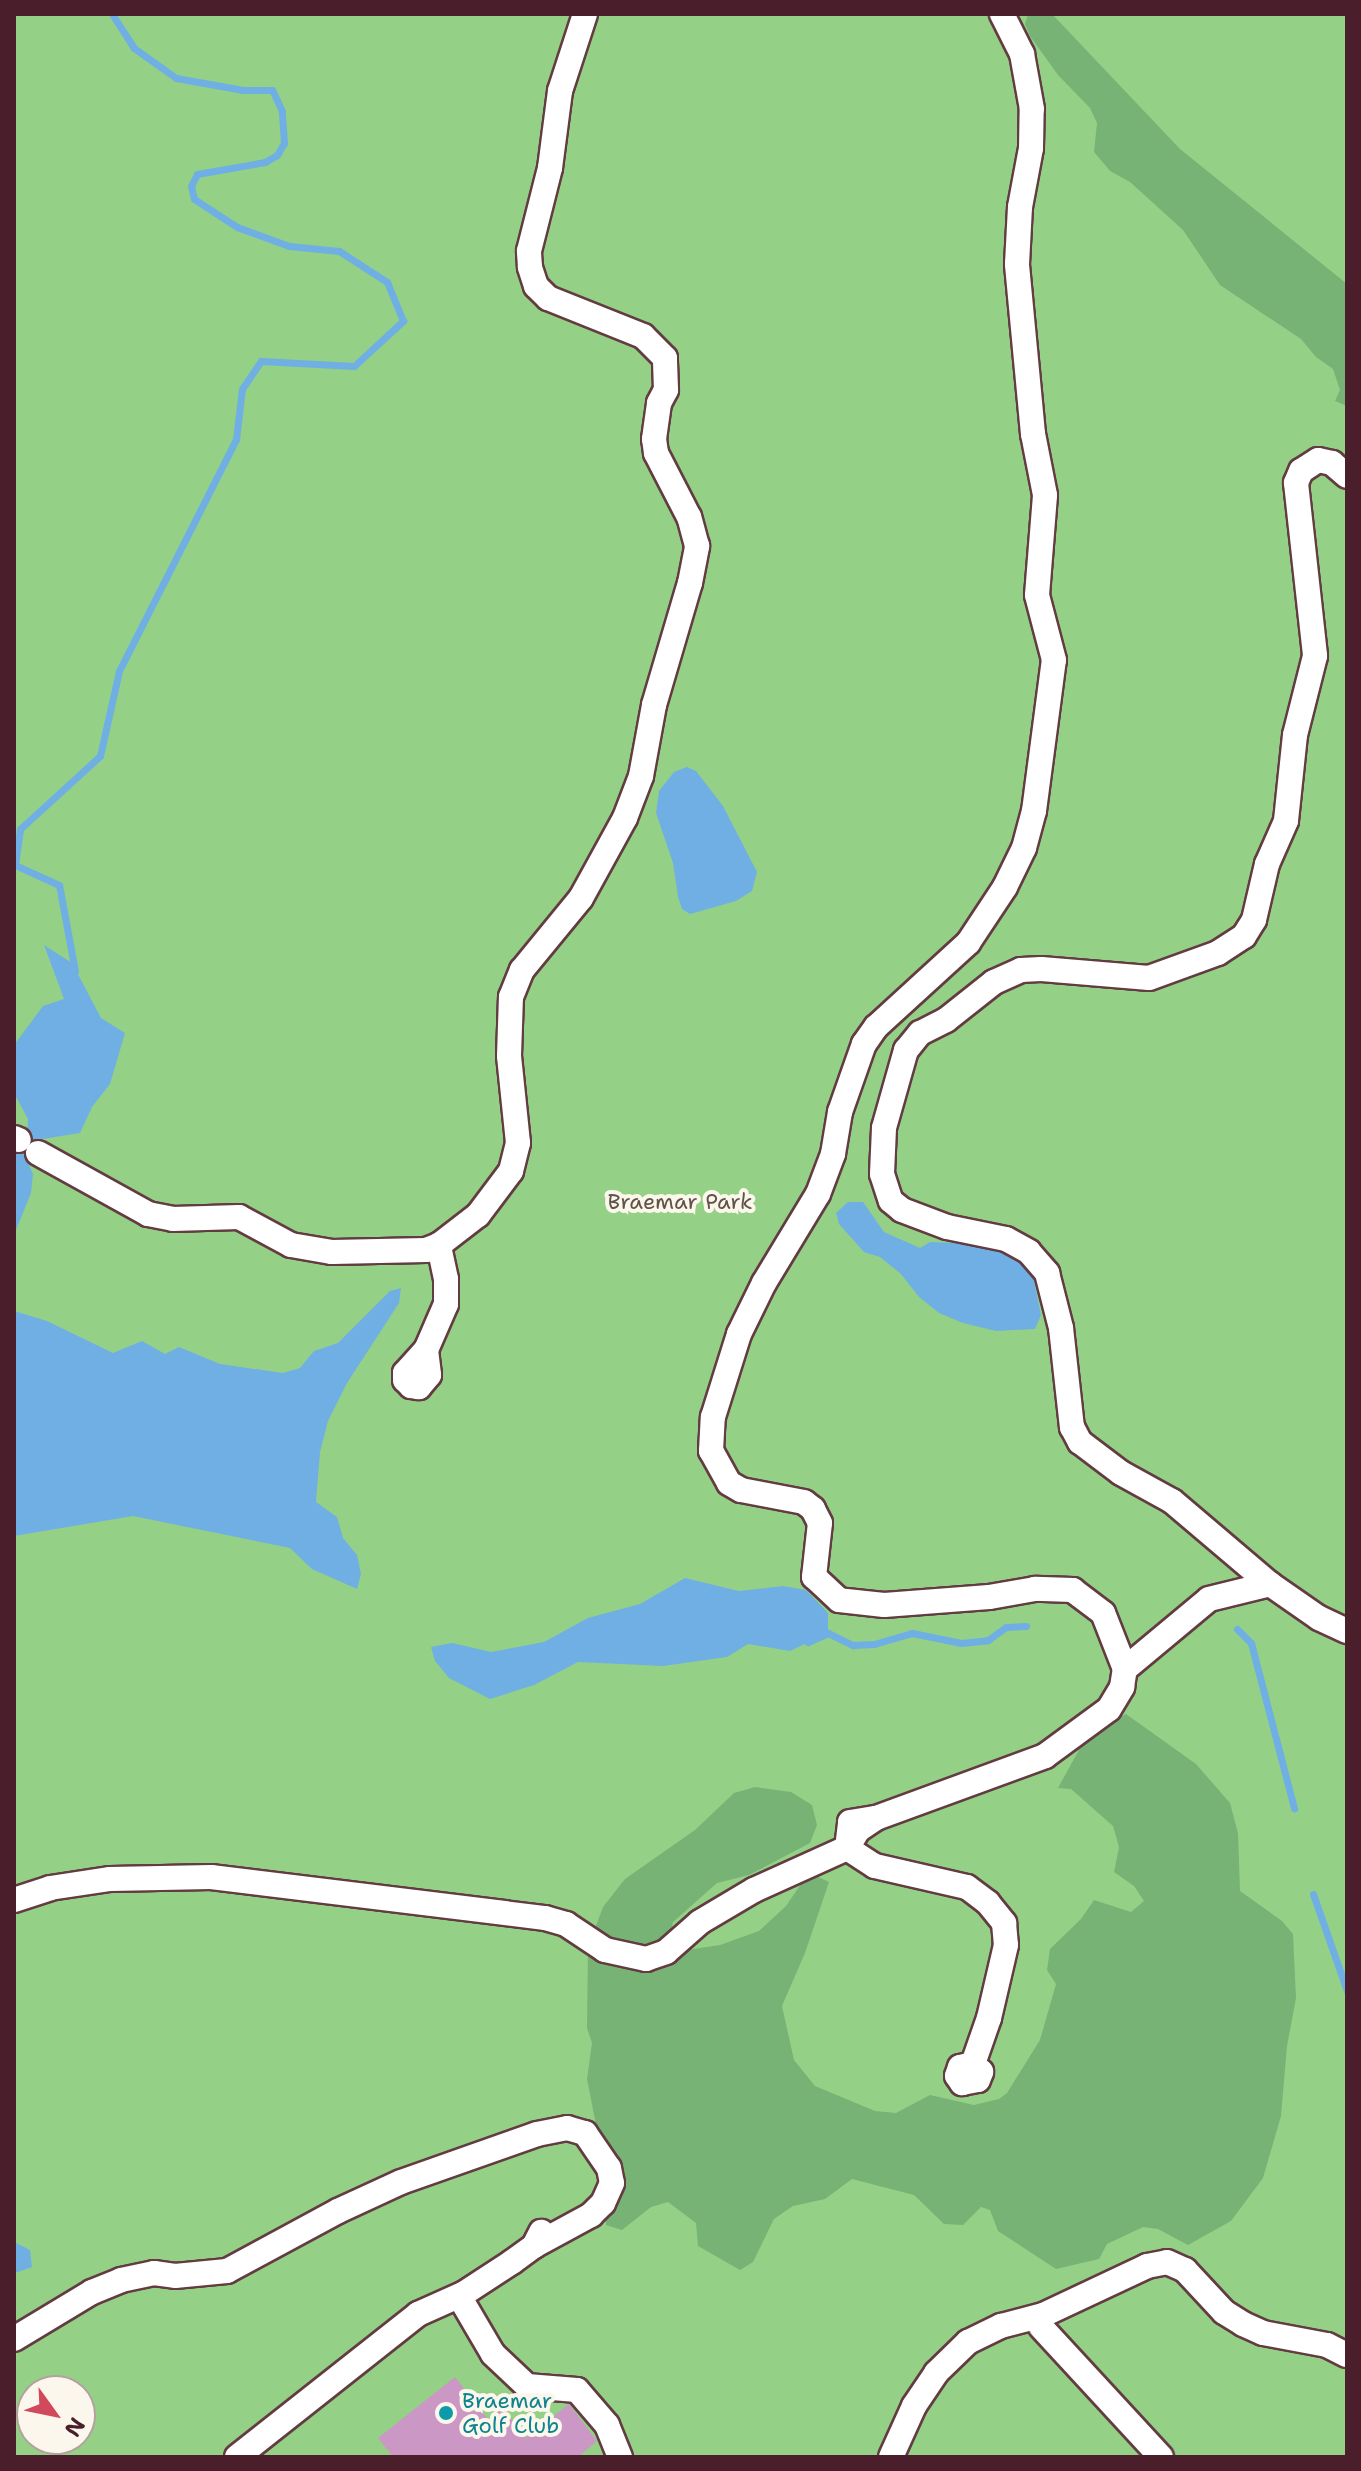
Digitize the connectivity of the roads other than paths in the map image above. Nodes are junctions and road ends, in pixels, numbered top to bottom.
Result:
1 (585, 14) edge
2 (1002, 14) edge
3 (1347, 476) edge
4 (24, 1144) edge
5 (439, 1245) junction
6 (426, 1350) dead end
7 (1270, 1584) junction
8 (1347, 1631) edge
9 (1125, 1669) junction
10 (847, 1848) junction
11 (14, 1900) edge
12 (973, 2064) dead end
13 (459, 2296) junction
14 (1041, 2327) dead end
15 (14, 2339) edge
16 (1347, 2355) edge
17 (237, 2457) edge
18 (620, 2457) edge
19 (891, 2457) edge
20 (1161, 2457) edge

1 - 5 lane
2 - 9 lane
3 - 7 lane
4 - 5 lane
5 - 6 lane
7 - 8 lane
7 - 9 lane
9 - 10 lane
10 - 11 lane
10 - 12 lane
13 - 15 lane
13 - 17 lane
13 - 18 lane
14 - 20 lane
16 - 19 lane

